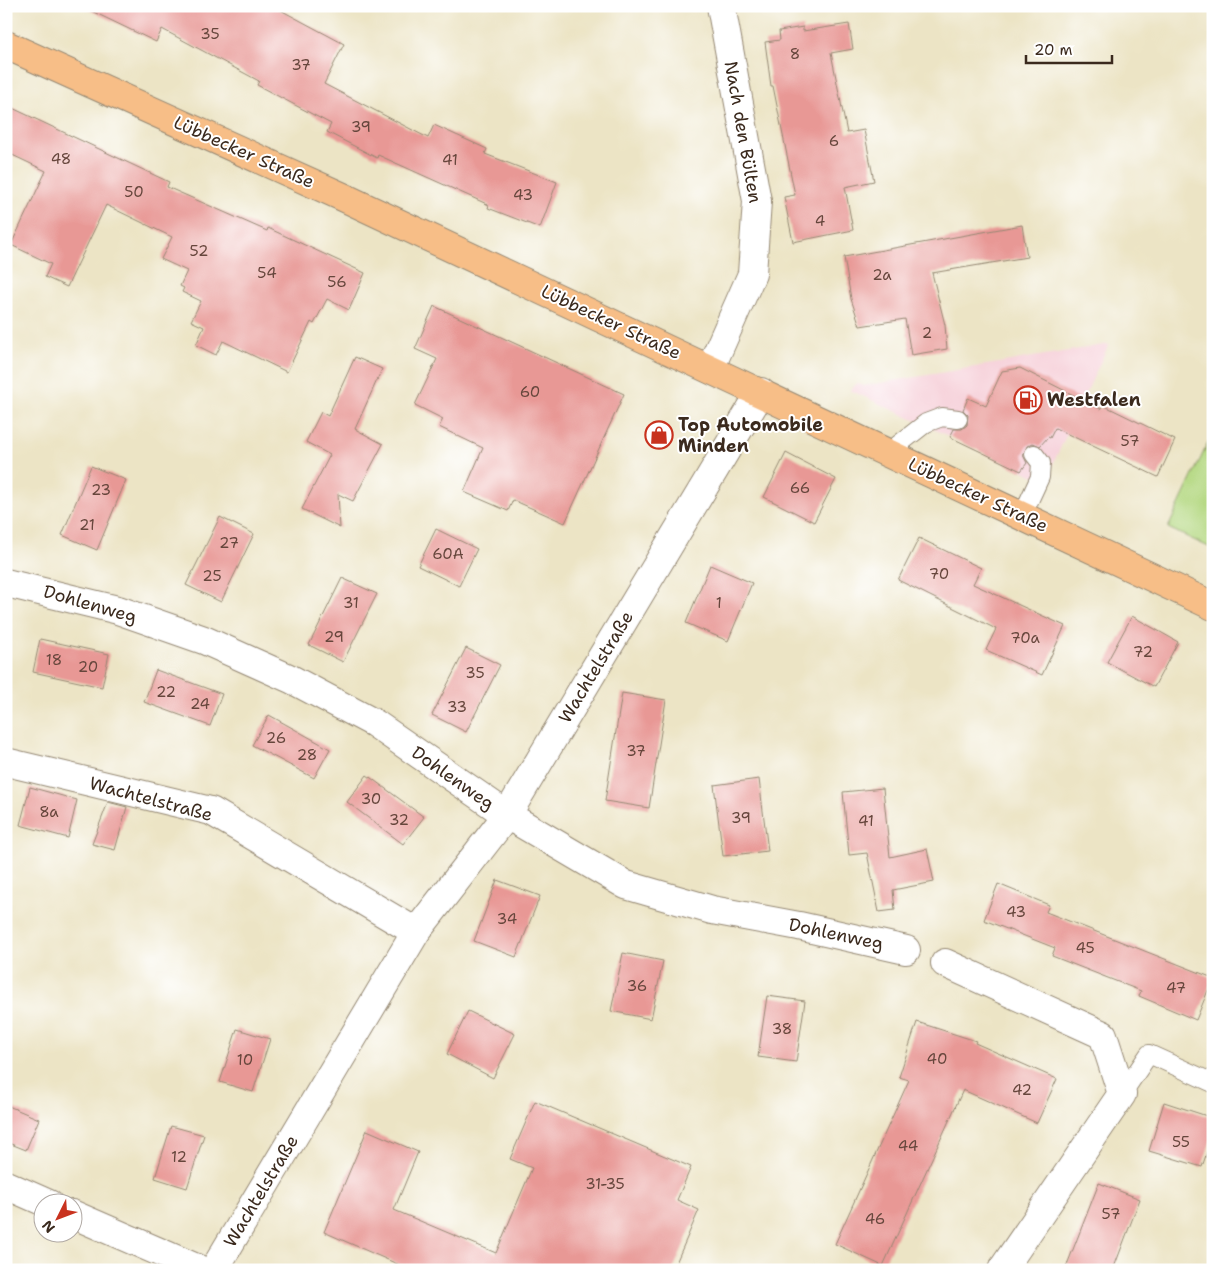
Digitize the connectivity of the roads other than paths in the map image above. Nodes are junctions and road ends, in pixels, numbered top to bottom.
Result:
1 (721, 6) edge
2 (6, 45) edge
3 (710, 369) junction
4 (761, 392) junction
5 (958, 419) dead end
6 (889, 452) junction
7 (1034, 454) dead end
8 (1022, 516) junction
9 (6, 584) edge
10 (1213, 606) edge
11 (6, 762) edge
12 (507, 815) junction
13 (416, 932) junction
14 (906, 950) dead end
15 (944, 963) dead end
16 (1213, 1083) edge
17 (1122, 1094) junction
18 (6, 1185) edge
19 (32, 1196) edge
20 (82, 1218) edge
21 (201, 1270) edge
22 (214, 1270) edge
23 (1002, 1270) edge

1 - 3 street, Nach den Bülten
2 - 3 main road, Lübbecker Straße
3 - 4 main road, Lübbecker Straße
4 - 6 main road, Lübbecker Straße
4 - 12 street, Wachtelstraße
5 - 6 lane
6 - 8 main road, Lübbecker Straße
7 - 8 lane
8 - 10 main road, Lübbecker Straße
9 - 12 street, Dohlenweg
11 - 13 street, Wachtelstraße
12 - 13 street, Wachtelstraße
12 - 14 street, Dohlenweg
13 - 22 street, Wachtelstraße
15 - 17 street
16 - 17 lane
17 - 23 street
18 - 19 street
20 - 21 street

